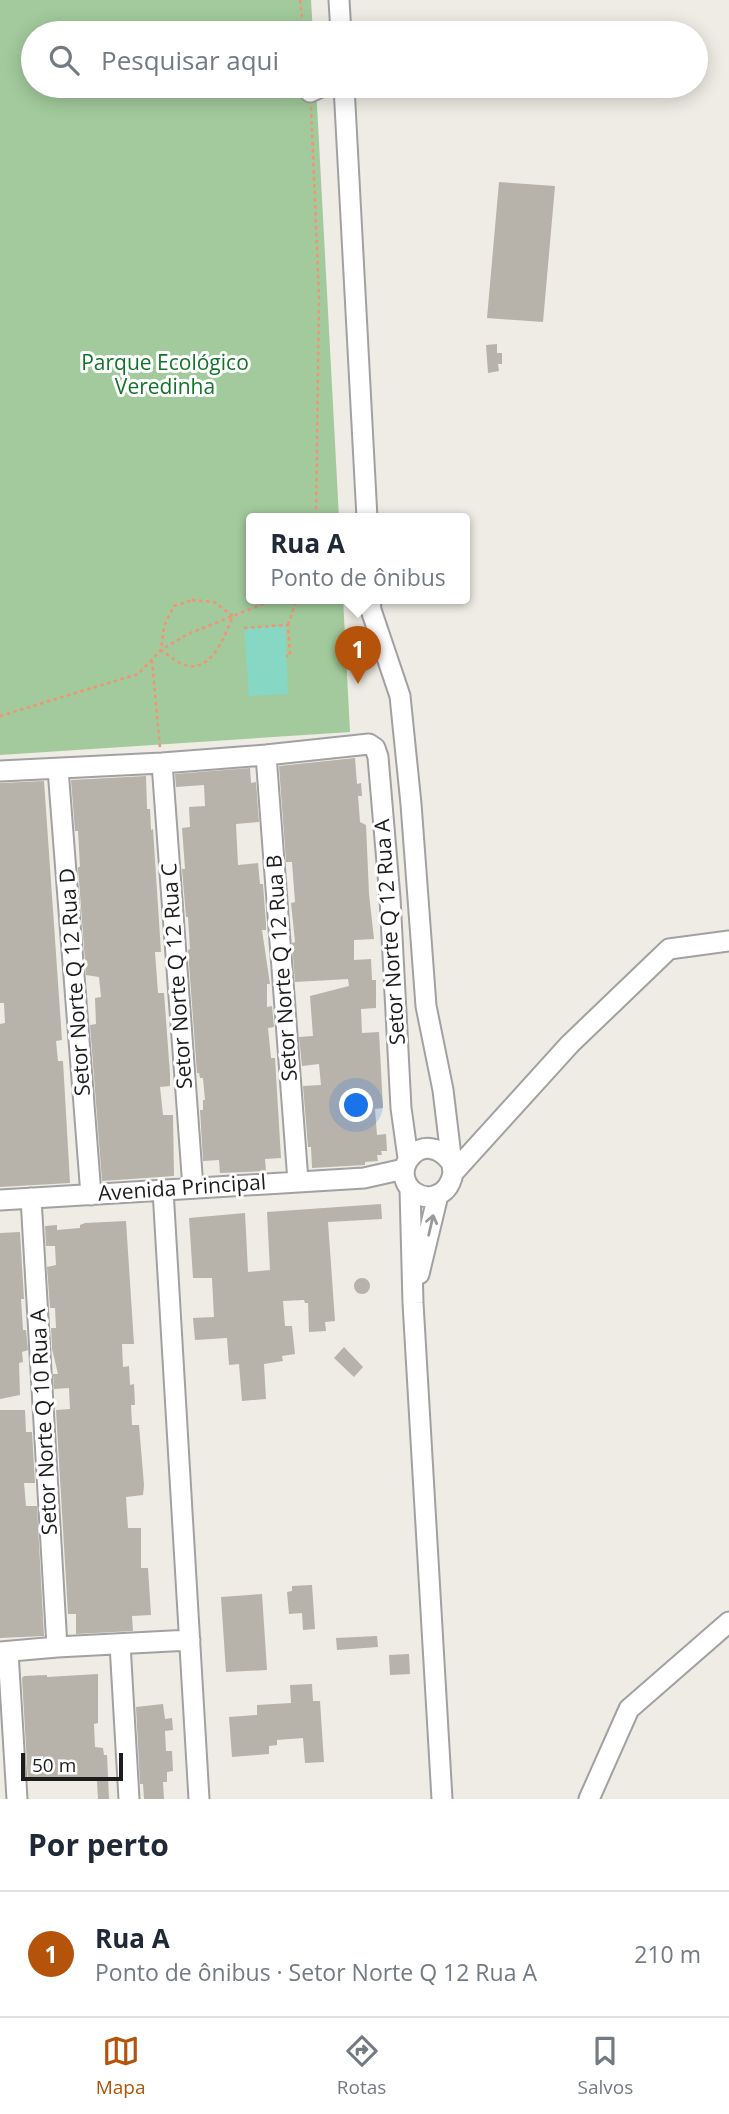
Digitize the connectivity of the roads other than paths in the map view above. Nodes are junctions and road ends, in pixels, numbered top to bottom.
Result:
1 (339, 0) edge
2 (340, 21) edge
3 (345, 98) edge
4 (367, 513) edge
5 (370, 604) edge
6 (266, 755) junction
7 (162, 763) junction
8 (58, 769) junction
9 (0, 771) edge
10 (729, 942) edge
11 (443, 1090) junction
12 (413, 1167) junction
13 (452, 1167) junction
14 (298, 1181) junction
15 (193, 1188) junction
16 (163, 1190) junction
17 (91, 1195) junction
18 (438, 1195) junction
19 (32, 1198) junction
20 (0, 1200) edge
21 (413, 1303) junction
22 (729, 1622) edge
23 (190, 1640) junction
24 (120, 1644) junction
25 (57, 1647) junction
26 (4, 1652) edge
27 (17, 1799) edge
28 (130, 1799) edge
29 (199, 1799) edge
30 (442, 1799) edge
31 (589, 1799) edge

1 - 2 street
3 - 4 street
5 - 11 street
6 - 7 street
6 - 12 street, Setor Norte Q 12 Rua A
6 - 14 street, Setor Norte Q 12 Rua B
7 - 8 street
7 - 15 street, Setor Norte Q 12 Rua C
8 - 9 street
8 - 17 street, Setor Norte Q 12 Rua D
10 - 13 street
11 - 12 street
11 - 13 street
12 - 13 street, Avenida Principal
12 - 14 street, Avenida Principal
12 - 18 street, Avenida Principal
12 - 21 street
13 - 18 street
14 - 15 street, Avenida Principal
15 - 16 street, Avenida Principal
16 - 17 street, Avenida Principal
16 - 23 street
17 - 19 street, Avenida Principal
21 -> 18 street
19 - 20 street, Avenida Principal
19 - 25 street, Setor Norte Q 10 Rua A
21 - 30 street
22 - 31 street
23 - 24 street
23 - 29 street
24 - 25 street
24 - 28 street
25 - 26 street
26 - 27 street

